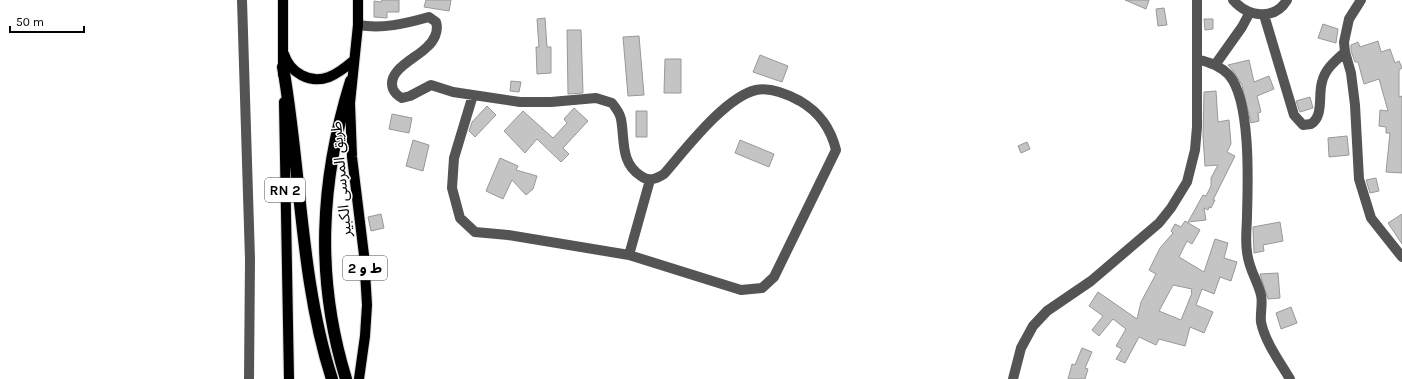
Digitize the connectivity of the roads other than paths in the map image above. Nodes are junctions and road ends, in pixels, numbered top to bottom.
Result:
1 (242, 0) edge
2 (283, 0) edge
3 (358, 0) edge
4 (1196, 0) edge
5 (1234, 0) edge
6 (1287, 0) edge
7 (1361, 0) edge
8 (1250, 12) junction
9 (1264, 15) junction
10 (358, 25) junction
11 (283, 50) junction
12 (1345, 52) junction
13 (1197, 59) junction
14 (353, 61) junction
15 (1216, 65) junction
16 (283, 67) junction
17 (351, 81) junction
18 (473, 95) junction
19 (650, 180) junction
20 (629, 255) junction
21 (1402, 257) edge
22 (249, 379) edge
23 (289, 379) edge
24 (332, 379) edge
25 (346, 379) edge
26 (359, 379) edge
27 (1013, 379) edge
28 (1290, 379) edge

1 - 22 street
2 - 11 main road, RN 2
3 - 10 main road, طريق المرسى الكبير
4 - 13 street
5 - 8 street
6 - 9 street
7 - 12 street
8 - 9 street
8 - 15 street
9 - 12 street
10 - 14 main road, طريق المرسى الكبير
10 - 18 street
11 - 14 main road
11 - 16 main road, RN 2
12 - 21 street
13 - 15 street
13 - 27 street
14 - 17 main road, طريق المرسى الكبير
15 - 28 street
16 - 23 main road, RN 2
16 - 24 highway
17 - 25 highway
17 - 26 main road, طريق المرسى الكبير / ط و 2
18 - 19 street
18 - 20 street
19 - 20 street
19 - 20 street

